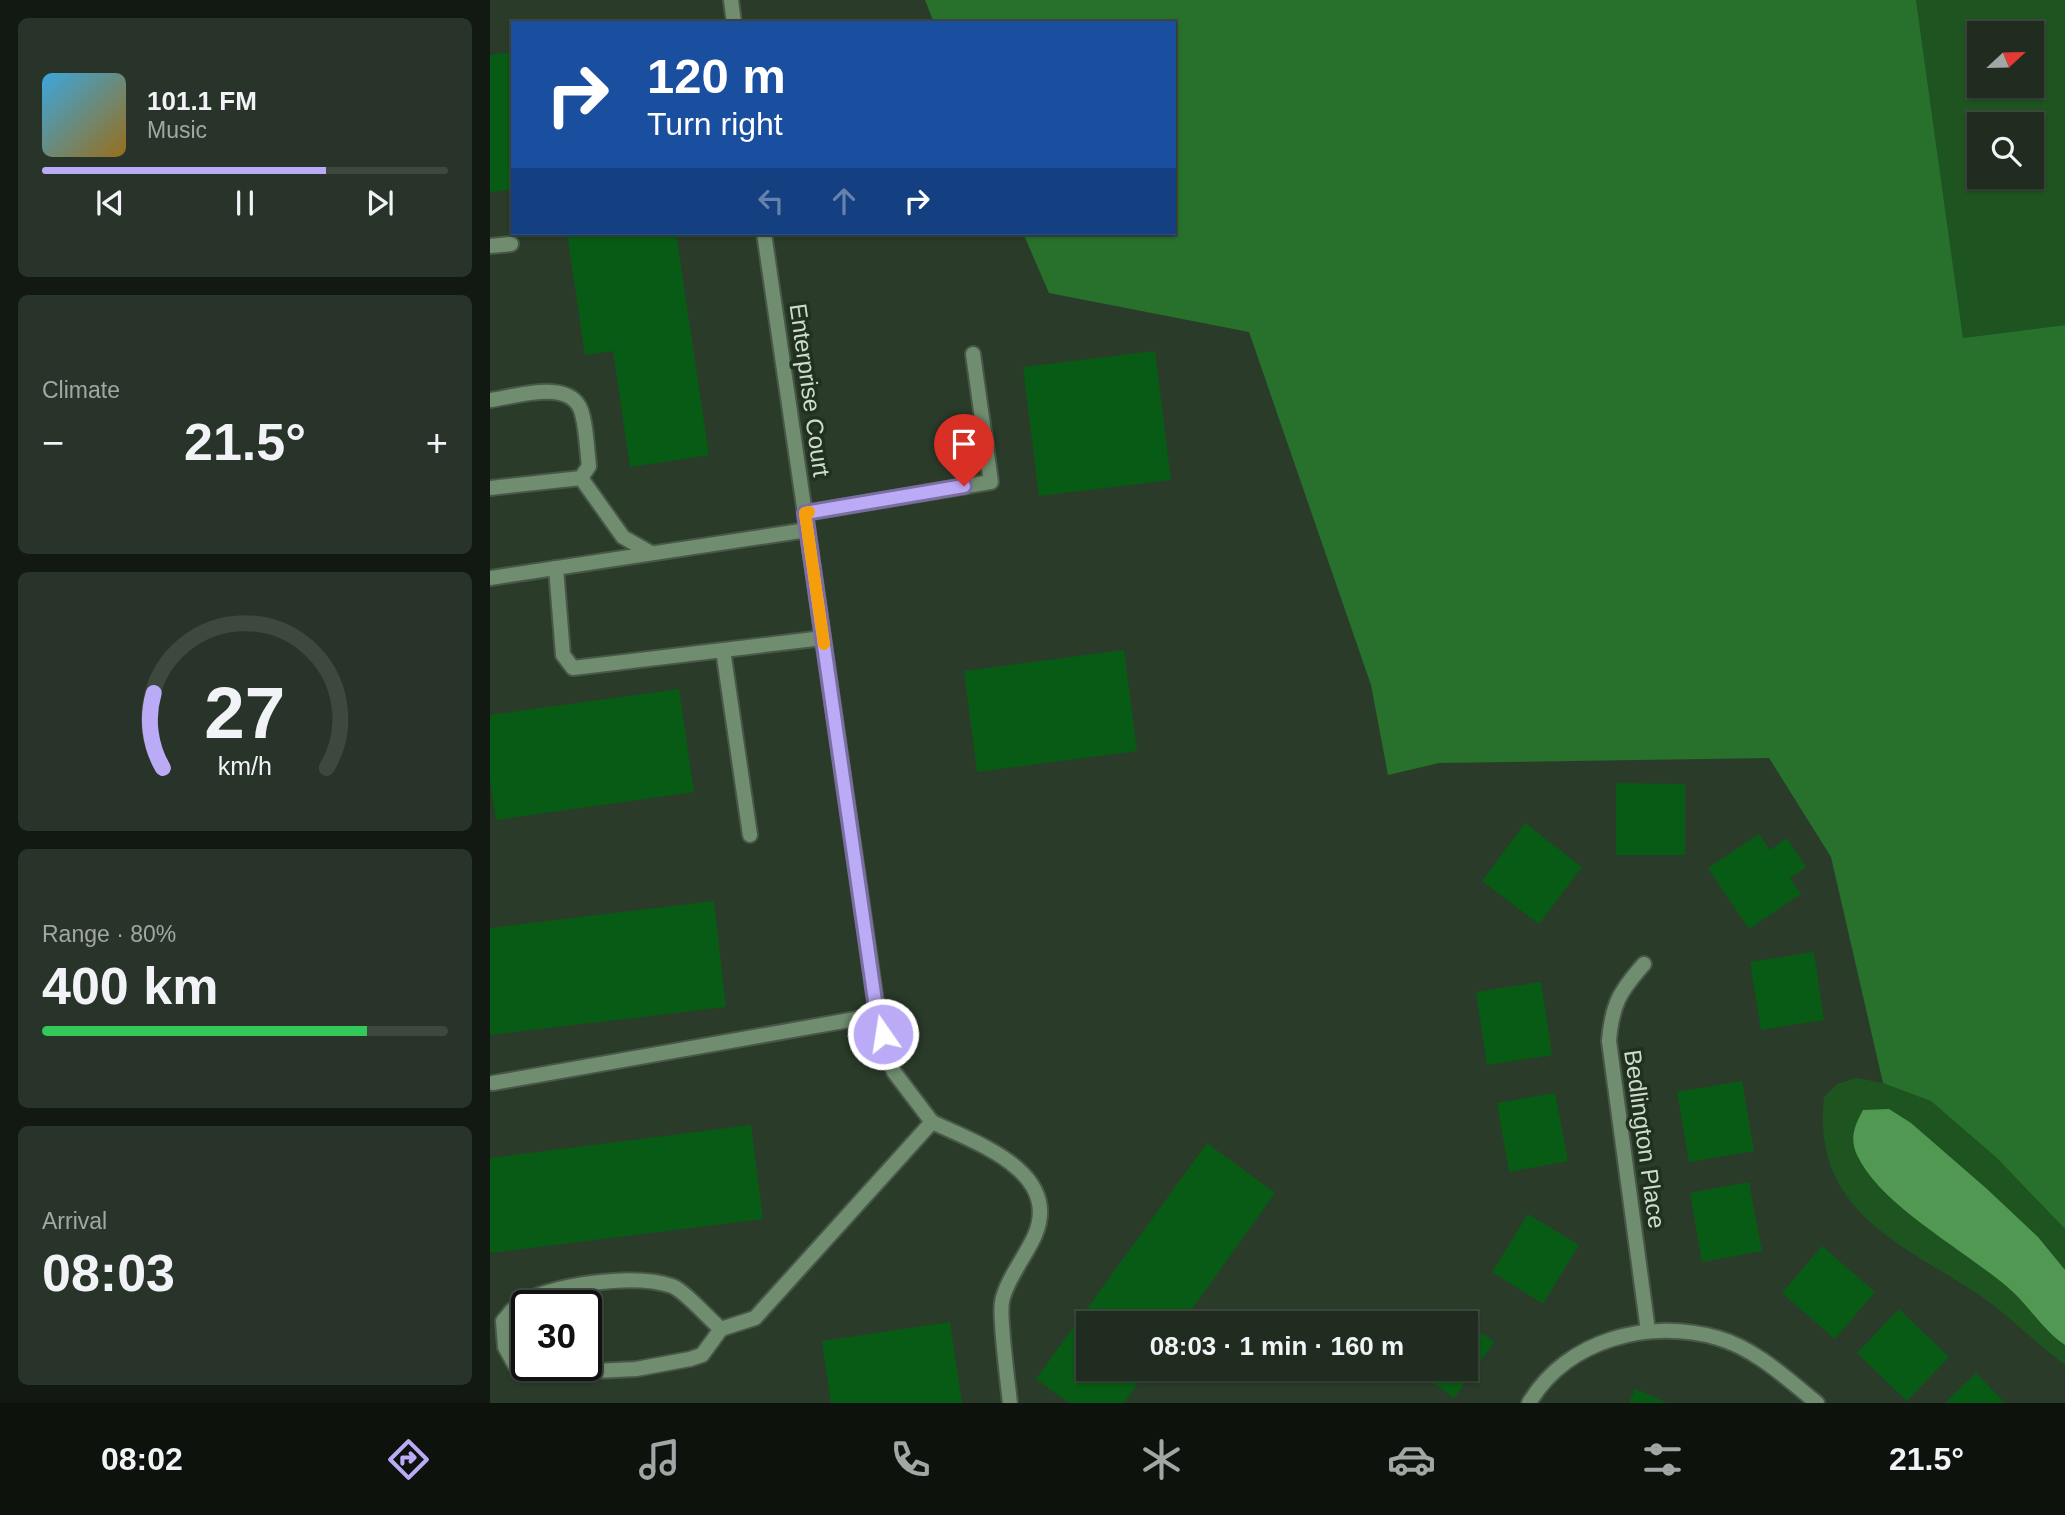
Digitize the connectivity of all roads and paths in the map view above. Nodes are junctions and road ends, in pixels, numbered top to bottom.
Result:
1 (731, 0) edge
2 (734, 21) edge
3 (764, 235) edge
4 (511, 244) dead end
5 (490, 246) edge
6 (973, 354) dead end
7 (490, 400) edge
8 (581, 478) junction
9 (490, 488) edge
10 (805, 513) junction
11 (807, 530) junction
12 (651, 554) junction
13 (556, 568) junction
14 (490, 578) edge
15 (823, 638) junction
16 (723, 650) junction
17 (750, 835) dead end
18 (1644, 964) dead end
19 (877, 1015) junction
20 (493, 1083) dead end
21 (932, 1122) junction
22 (721, 1329) junction
23 (1648, 1331) junction
24 (1010, 1403) edge
25 (1528, 1403) edge
26 (1816, 1403) edge

1 - 2 street
3 - 10 street, Enterprise Court
4 - 5 street
6 - 10 street
7 - 8 street
8 - 9 street
8 - 12 street
10 - 11 street, Enterprise Court
11 - 12 street
11 - 15 street, Enterprise Court
12 - 13 street
13 - 14 street
13 - 16 street
15 - 16 street
15 - 19 street, Enterprise Court
16 - 17 street
18 - 23 street, Bedlington Place
19 - 20 street
19 - 21 street, Enterprise Court
21 - 22 street
21 - 24 street
22 - 22 street
23 - 25 street
23 - 26 street

